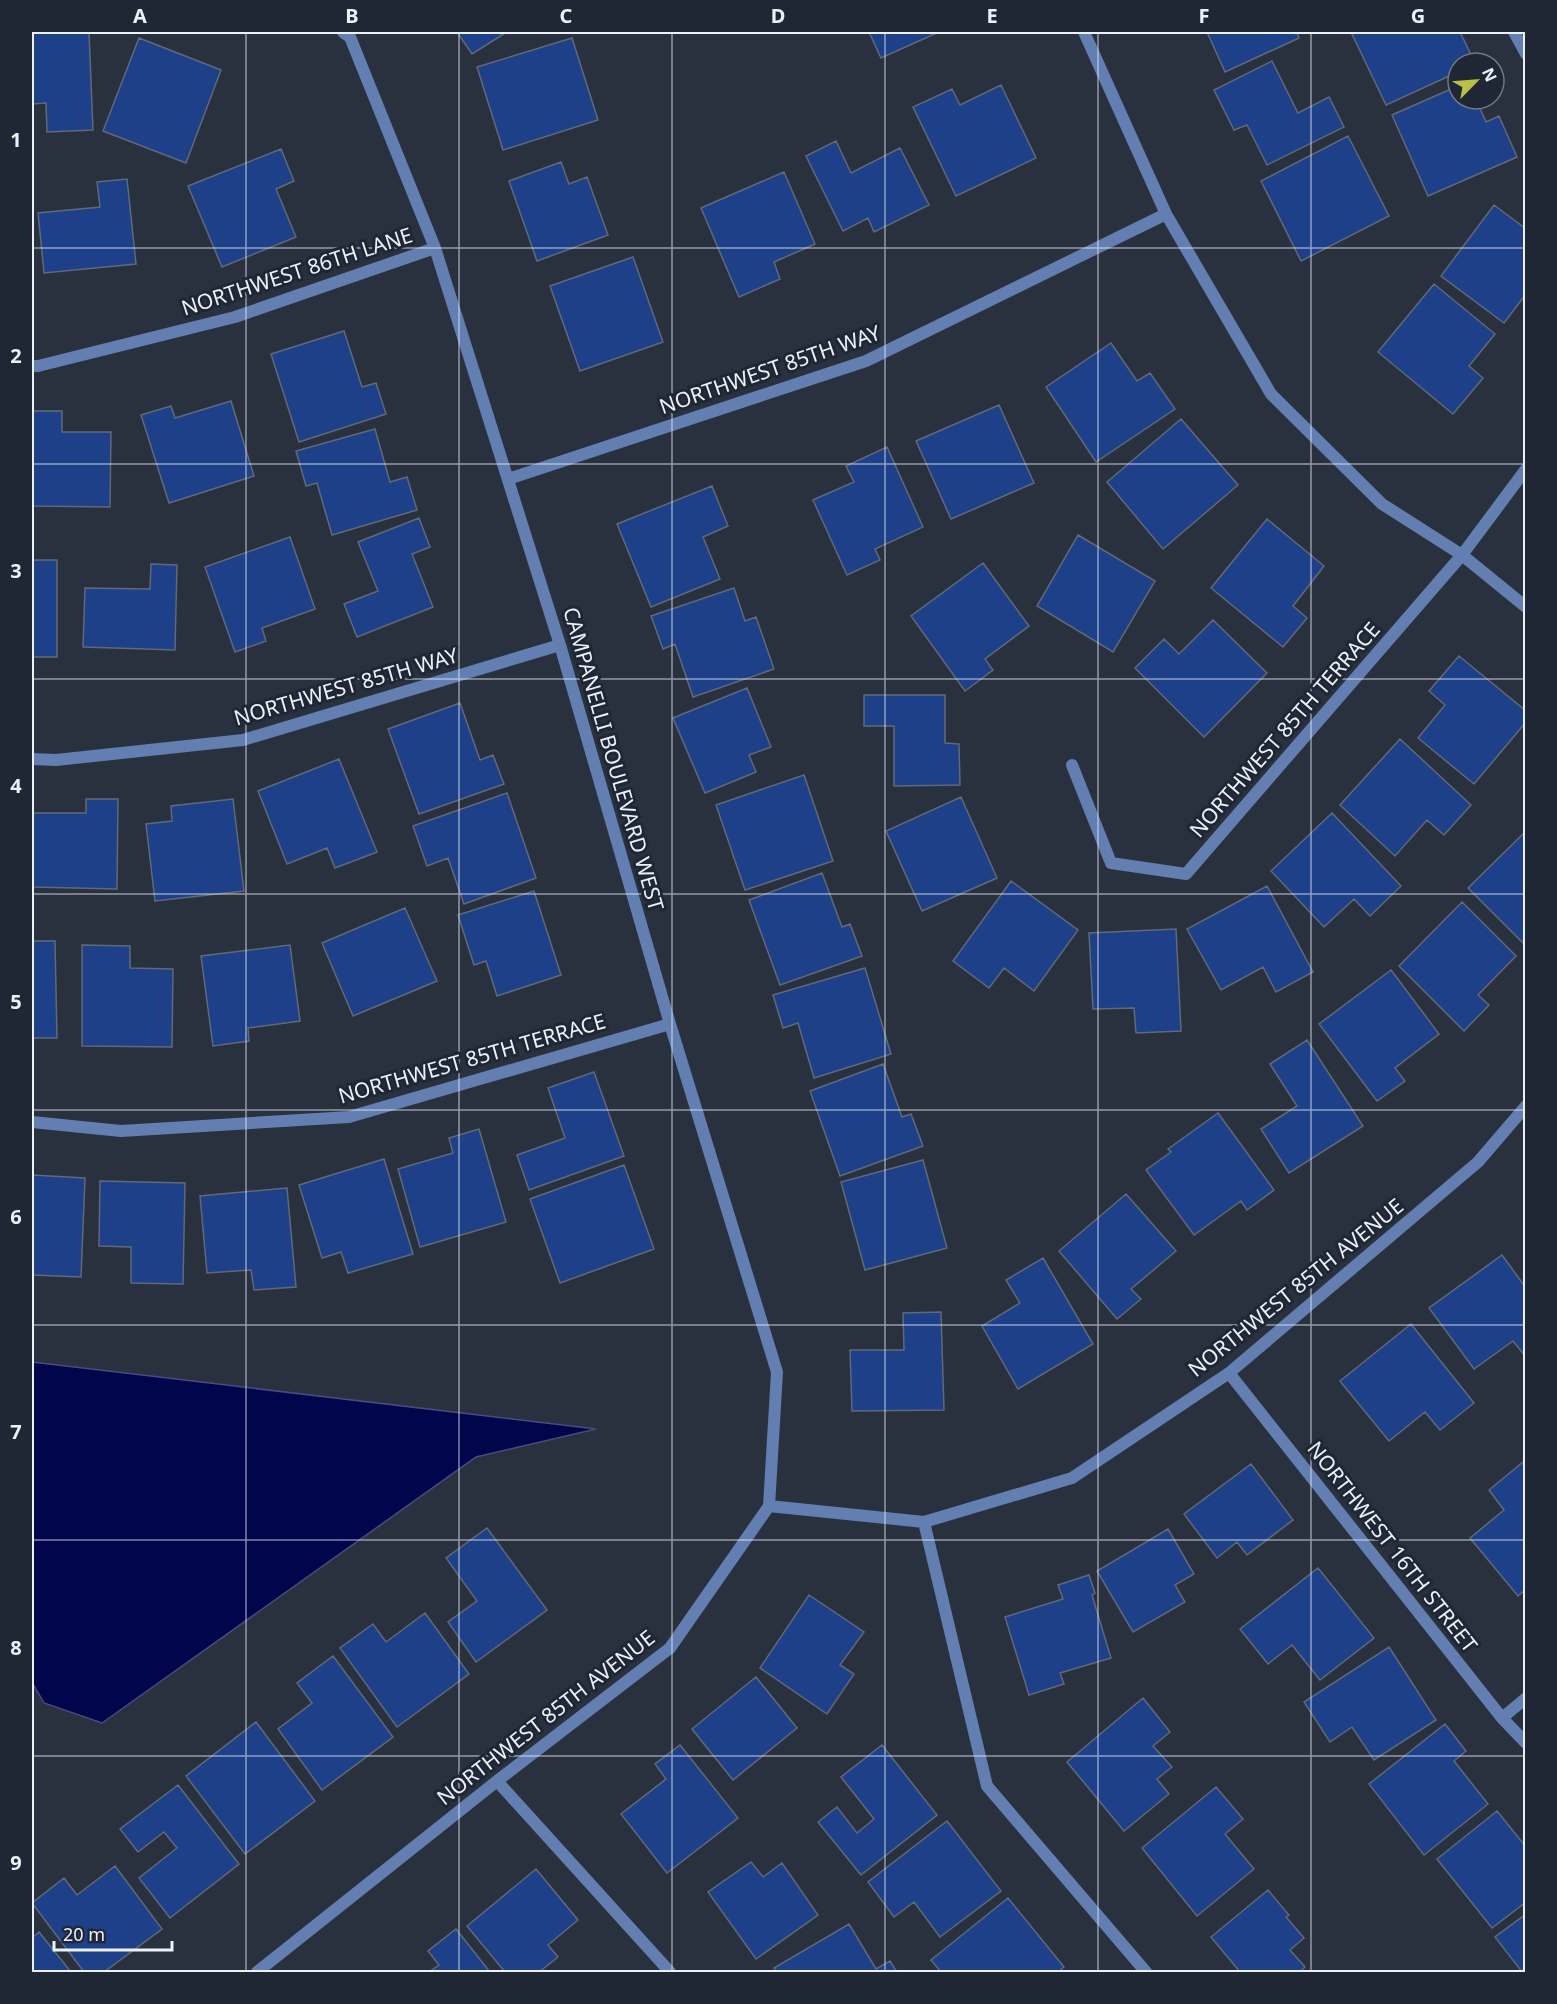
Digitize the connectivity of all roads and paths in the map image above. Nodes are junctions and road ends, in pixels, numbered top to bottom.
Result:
1 (1084, 32) edge
2 (1514, 32) edge
3 (347, 34) edge
4 (1526, 54) edge
5 (1166, 214) junction
6 (435, 248) junction
7 (32, 366) edge
8 (1526, 469) edge
9 (507, 479) junction
10 (1462, 555) junction
11 (1526, 607) edge
12 (560, 645) junction
13 (32, 759) edge
14 (1072, 765) dead end
15 (670, 1024) junction
16 (1526, 1106) edge
17 (32, 1122) edge
18 (1229, 1373) junction
19 (769, 1506) junction
20 (924, 1522) junction
21 (1526, 1698) edge
22 (1502, 1718) junction
23 (1526, 1743) edge
24 (497, 1781) junction
25 (257, 1972) edge
26 (670, 1972) edge
27 (1146, 1972) edge

1 - 5 street
2 - 4 street
3 - 6 street, CAMPANELLI BOULEVARD WEST
5 - 9 street, NORTHWEST 85TH WAY
5 - 10 street
6 - 7 street, NORTHWEST 86TH LANE
6 - 9 street, CAMPANELLI BOULEVARD WEST
8 - 10 street, NORTHWEST 85TH TERRACE
9 - 12 street, CAMPANELLI BOULEVARD WEST
10 - 11 street
10 - 14 street, NORTHWEST 85TH TERRACE
12 - 13 street, NORTHWEST 85TH WAY
12 - 15 street, CAMPANELLI BOULEVARD WEST
15 - 17 street, NORTHWEST 85TH TERRACE
15 - 19 street, CAMPANELLI BOULEVARD WEST
16 - 18 street, NORTHWEST 85TH AVENUE
18 - 20 street, NORTHWEST 85TH AVENUE
18 - 22 street, NORTHWEST 16TH STREET
19 - 20 street, NORTHWEST 85TH AVENUE
19 - 24 street, NORTHWEST 85TH AVENUE
20 - 27 street
21 - 22 street
22 - 23 street, NORTHWEST 16TH STREET
24 - 25 street, NORTHWEST 85TH AVENUE
24 - 26 street

